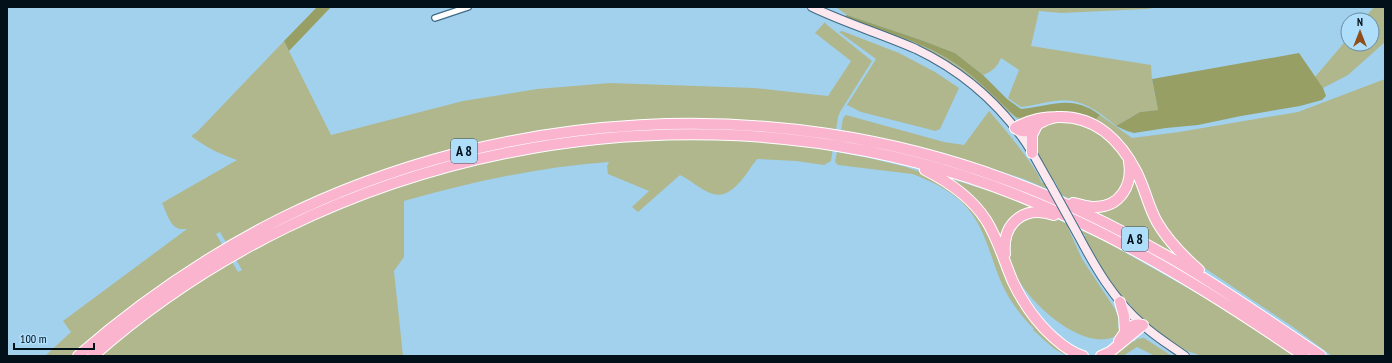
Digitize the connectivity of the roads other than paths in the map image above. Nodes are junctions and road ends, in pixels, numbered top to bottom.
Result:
1 (468, 7) edge
2 (812, 7) edge
3 (435, 18) dead end
4 (1057, 117) junction
5 (1037, 125) junction
6 (1015, 128) junction
7 (1032, 153) junction
8 (904, 159) junction
9 (1129, 160) junction
10 (1052, 198) junction
11 (1086, 225) junction
12 (1006, 262) junction
13 (1215, 285) junction
14 (1120, 302) junction
15 (1142, 325) junction
16 (1125, 332) junction
17 (1113, 349) junction
18 (1183, 354) edge
19 (78, 356) edge
20 (93, 356) edge
21 (1083, 356) edge
22 (1101, 356) edge
23 (1189, 356) edge
24 (1304, 356) edge
25 (1321, 356) edge

1 - 3 street
2 - 6 main road
4 - 5 highway
4 - 6 highway
4 - 9 highway
5 - 6 highway
5 - 7 highway
6 - 7 main road
7 - 14 main road, bridge
8 - 11 highway, A 8
8 - 12 highway
8 - 20 highway, A 8
9 - 10 highway
9 - 13 highway
10 - 13 highway, A 8
10 - 19 highway, A 8
11 - 12 highway
11 - 24 highway, A 8
12 - 21 highway
13 - 25 highway, A 8
14 - 15 main road
14 - 16 highway
15 - 16 highway
15 - 17 highway
15 - 18 main road
16 - 17 highway
17 - 22 highway
18 - 23 main road

